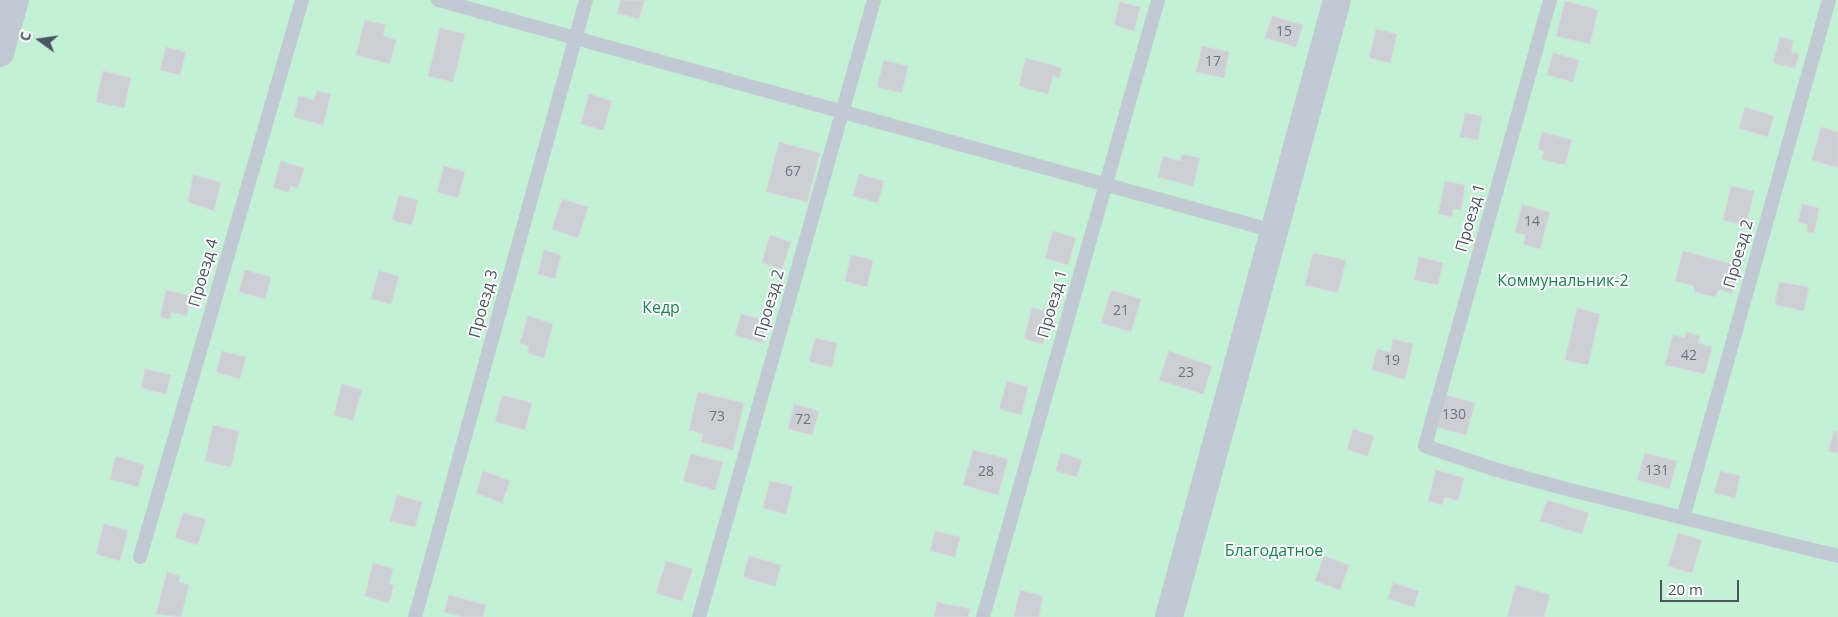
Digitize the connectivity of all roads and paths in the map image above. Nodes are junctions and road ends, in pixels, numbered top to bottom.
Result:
1 (15, 0) edge
2 (302, 0) edge
3 (438, 0) edge
4 (586, 0) edge
5 (874, 0) edge
6 (1158, 0) edge
7 (1337, 0) edge
8 (1550, 0) edge
9 (1829, 0) edge
10 (576, 38) junction
11 (0, 53) edge
12 (842, 112) junction
13 (1105, 184) junction
14 (1274, 231) junction
15 (1683, 518) junction
16 (1838, 556) edge
17 (140, 557) dead end
18 (415, 617) edge
19 (700, 617) edge
20 (983, 617) edge
21 (1169, 617) edge

1 - 11 street
2 - 17 lane, Проезд 4
3 - 10 lane
4 - 10 lane, Проезд 3
5 - 12 lane, Проезд 2
6 - 13 lane, Проезд 1
7 - 14 street
8 - 15 lane, Проезд 1
9 - 15 lane, Проезд 2
10 - 12 lane
10 - 18 lane, Проезд 3
12 - 13 lane
12 - 19 lane, Проезд 2
13 - 14 lane
13 - 20 lane, Проезд 1
14 - 21 street
15 - 16 lane

